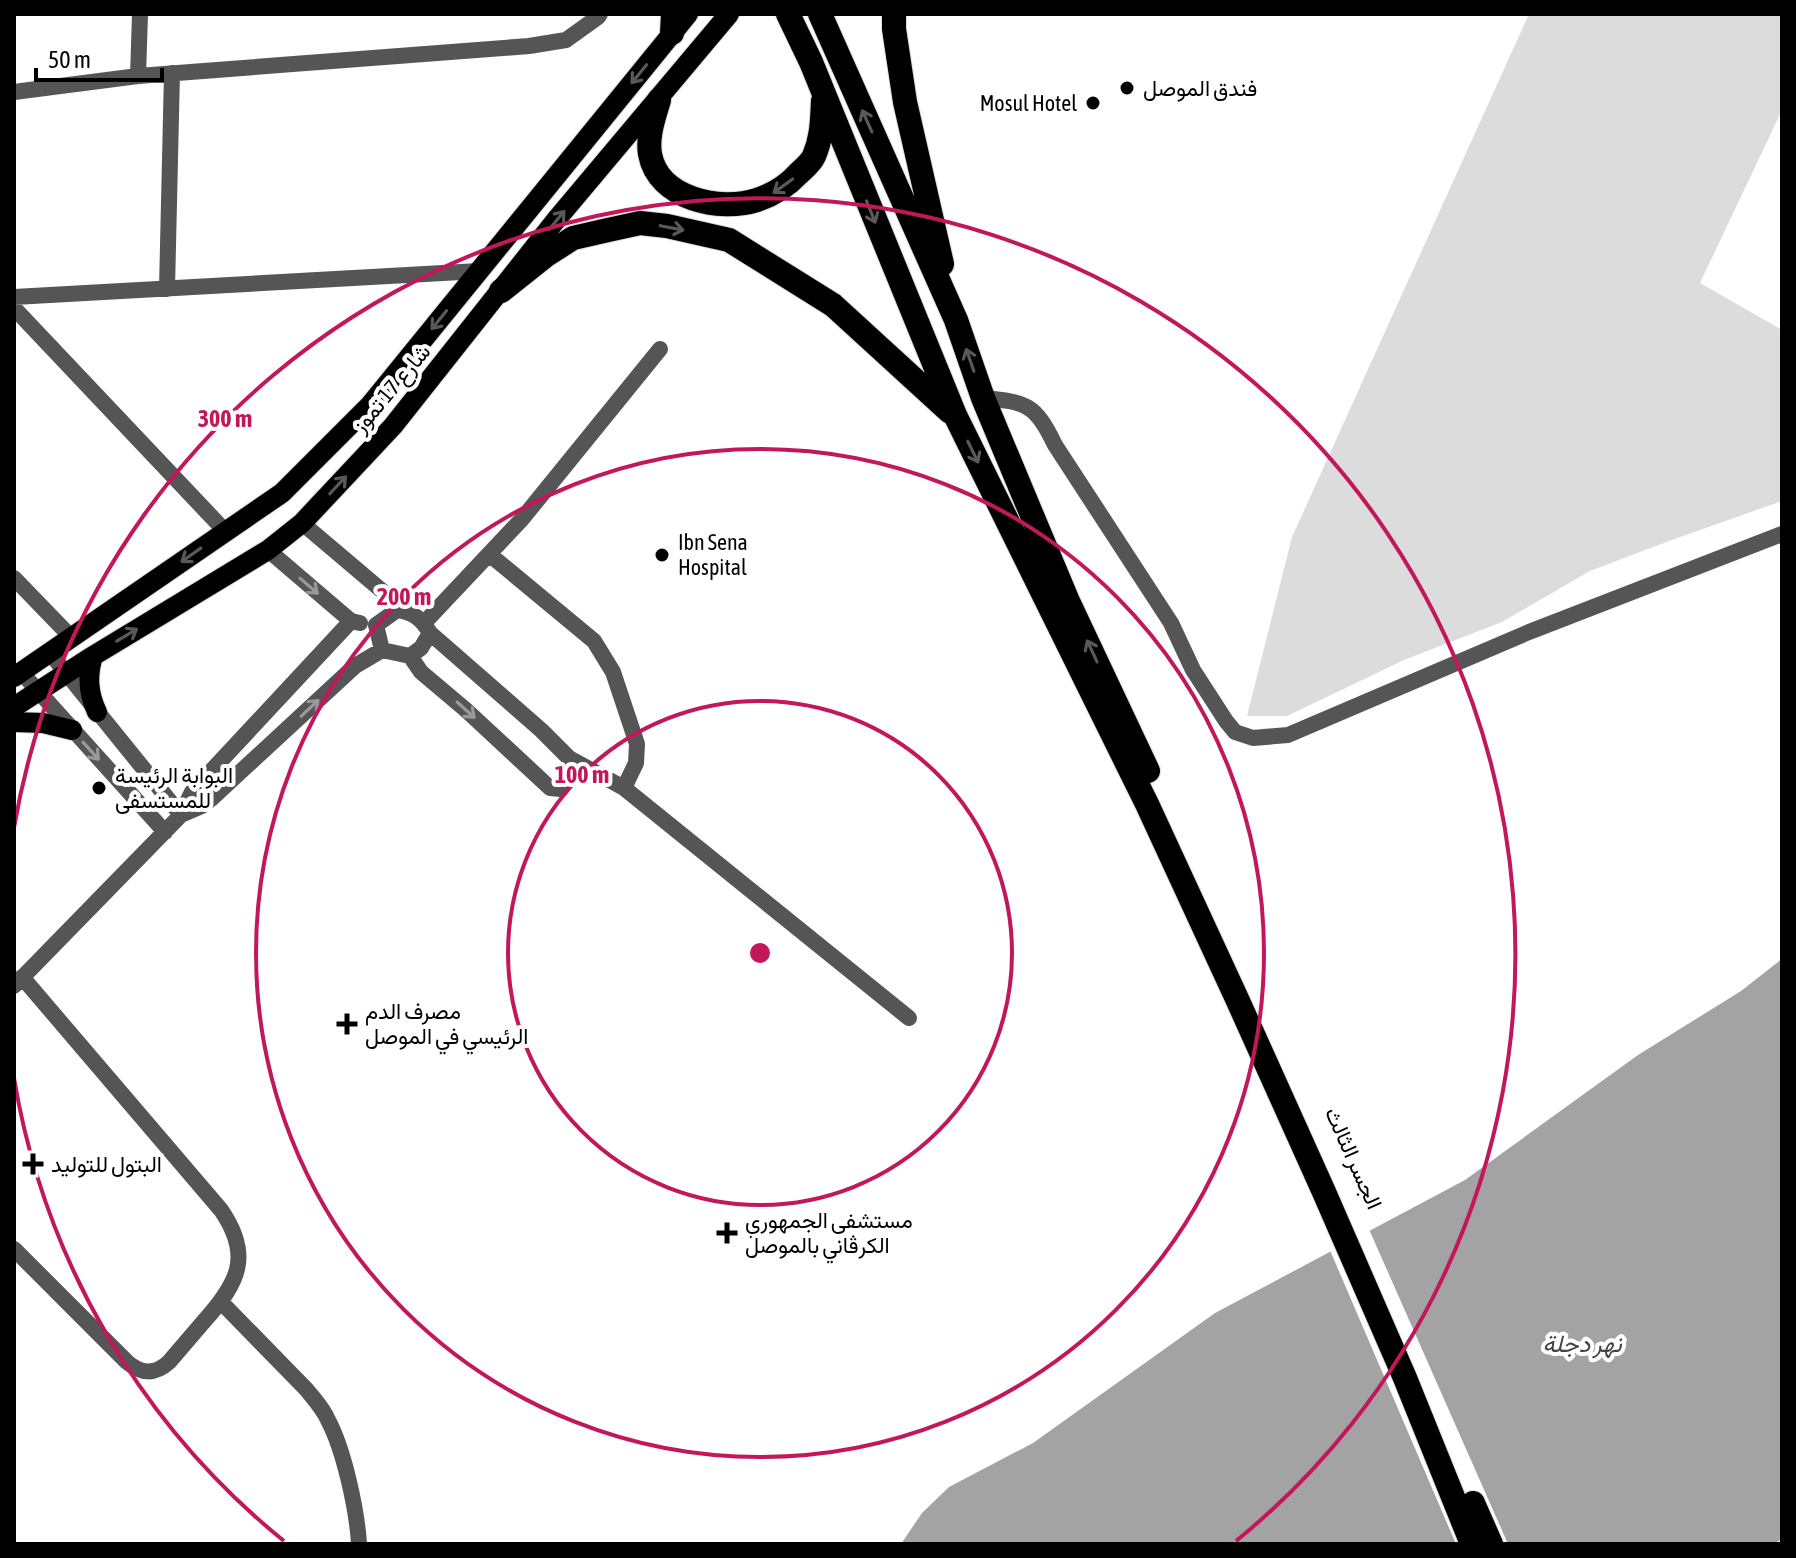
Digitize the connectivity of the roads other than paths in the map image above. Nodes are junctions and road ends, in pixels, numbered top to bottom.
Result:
1 (140, 14) edge
2 (600, 14) edge
3 (688, 14) edge
4 (729, 14) edge
5 (788, 14) edge
6 (820, 14) edge
7 (894, 14) edge
8 (672, 24) edge
9 (172, 73) junction
10 (138, 76) junction
11 (14, 92) edge
12 (823, 95) junction
13 (659, 100) junction
14 (479, 271) junction
15 (167, 289) junction
16 (501, 291) junction
17 (14, 297) edge
18 (14, 308) edge
19 (956, 320) junction
20 (660, 349) dead end
21 (983, 398) junction
22 (370, 405) junction
23 (955, 415) junction
24 (393, 426) junction
25 (302, 523) junction
26 (225, 531) junction
27 (1782, 534) edge
28 (268, 550) junction
29 (489, 554) junction
30 (14, 578) edge
31 (397, 610) junction
32 (351, 621) junction
33 (376, 625) junction
34 (427, 628) junction
35 (72, 638) junction
36 (382, 650) junction
37 (50, 653) junction
38 (93, 656) junction
39 (410, 656) junction
40 (66, 673) junction
41 (18, 674) edge
42 (37, 692) junction
43 (14, 707) edge
44 (97, 712) junction
45 (14, 722) edge
46 (252, 727) junction
47 (72, 730) junction
48 (270, 745) junction
49 (569, 758) junction
50 (624, 788) junction
51 (1154, 801) junction
52 (181, 815) junction
53 (165, 832) junction
54 (18, 982) edge
55 (909, 1018) dead end
56 (14, 1249) edge
57 (221, 1302) junction
58 (359, 1544) edge
59 (1472, 1544) edge
60 (1491, 1544) edge

1 - 10 street
2 - 9 street
3 - 8 main road, شارع 17 تموز
4 - 13 main road, شارع 17 تموز
5 - 12 highway
19 -> 6 highway
7 - 19 highway
8 -> 14 main road, شارع 17 تموز
9 - 10 street
9 - 15 street
10 - 11 street
12 -> 13 highway
12 -> 23 highway
16 -> 13 main road, شارع 17 تموز
14 - 15 street
14 -> 22 main road, شارع 17 تموز
15 - 17 street
16 -> 23 highway
16 - 24 main road, شارع 17 تموز
18 - 26 street
21 -> 19 highway
20 - 29 street
21 - 27 street
51 -> 21 highway
22 - 24 main road
22 - 26 main road, شارع 17 تموز
23 -> 51 highway
25 -> 24 main road, شارع 17 تموز
25 - 28 main road, شارع 17 تموز
25 - 31 street
26 -> 35 main road, شارع 17 تموز
28 -> 32 street
38 -> 28 main road, شارع 17 تموز
29 - 34 street
29 - 50 street
30 - 35 street
31 - 33 street
31 - 34 street
32 - 33 street
32 - 46 street
33 - 36 street
34 - 39 street
34 - 49 street
35 - 37 main road, شارع 17 تموز
36 - 39 street
48 -> 36 street
37 - 40 street
37 - 41 main road, شارع 17 تموز
38 - 40 main road, شارع 17 تموز
38 - 44 main road
39 -> 49 street
40 - 42 main road, شارع 17 تموز
40 - 44 street
41 - 42 street
42 - 43 main road, شارع 17 تموز
42 - 47 street
44 - 52 street
45 - 47 main road
46 - 48 street
46 - 52 street
47 -> 53 street
48 - 52 street
49 - 50 street
50 - 55 street
51 - 59 highway, الجسر الثالث
51 - 60 highway, الجسر الثالث
52 - 53 street
53 - 54 street
54 - 57 street
56 - 57 street
57 - 58 street

